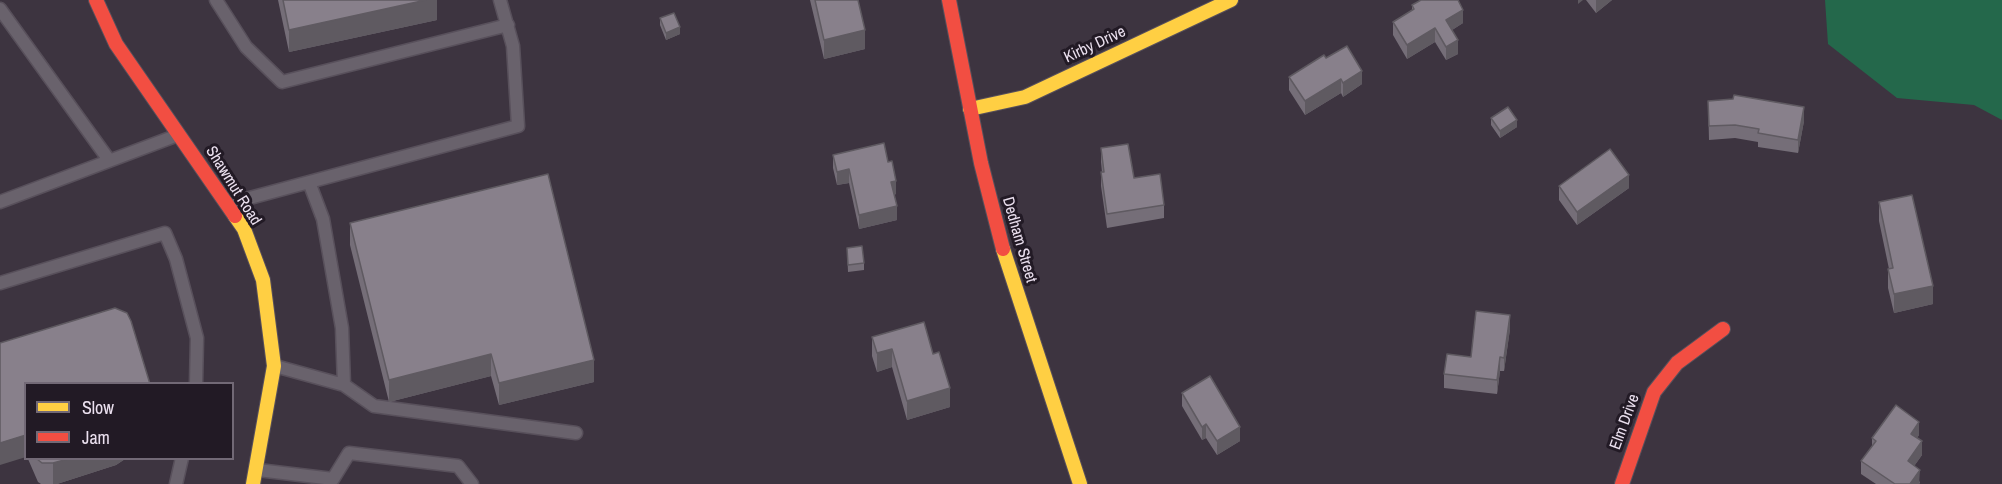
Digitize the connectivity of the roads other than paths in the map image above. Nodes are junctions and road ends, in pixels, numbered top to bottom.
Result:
1 (96, 0) edge
2 (216, 0) edge
3 (500, 0) edge
4 (949, 0) edge
5 (1231, 0) edge
6 (0, 9) edge
7 (508, 25) junction
8 (970, 109) junction
9 (180, 135) junction
10 (109, 160) junction
11 (309, 182) junction
12 (0, 202) edge
13 (228, 204) junction
14 (0, 283) edge
15 (1723, 329) dead end
16 (274, 366) junction
17 (196, 382) edge
18 (344, 385) junction
19 (576, 433) dead end
20 (182, 460) edge
21 (256, 470) junction
22 (334, 481) edge
23 (176, 484) edge
24 (253, 484) edge
25 (472, 484) edge
26 (1080, 484) edge
27 (1622, 484) edge

1 - 9 street, Shawmut Road
2 - 7 lane
3 - 7 lane
4 - 8 street, Dedham Street
5 - 8 street, Kirby Drive
6 - 10 lane
7 - 11 lane
8 - 26 street, Dedham Street
9 - 10 lane
9 - 13 street, Shawmut Road
10 - 12 lane
11 - 13 lane
11 - 18 lane
13 - 16 street, Shawmut Road
14 - 17 lane
15 - 27 street, Elm Drive
16 - 18 lane
16 - 21 street, Shawmut Road
18 - 19 lane
20 - 23 lane
21 - 22 lane
21 - 24 street, Shawmut Road
22 - 25 lane

